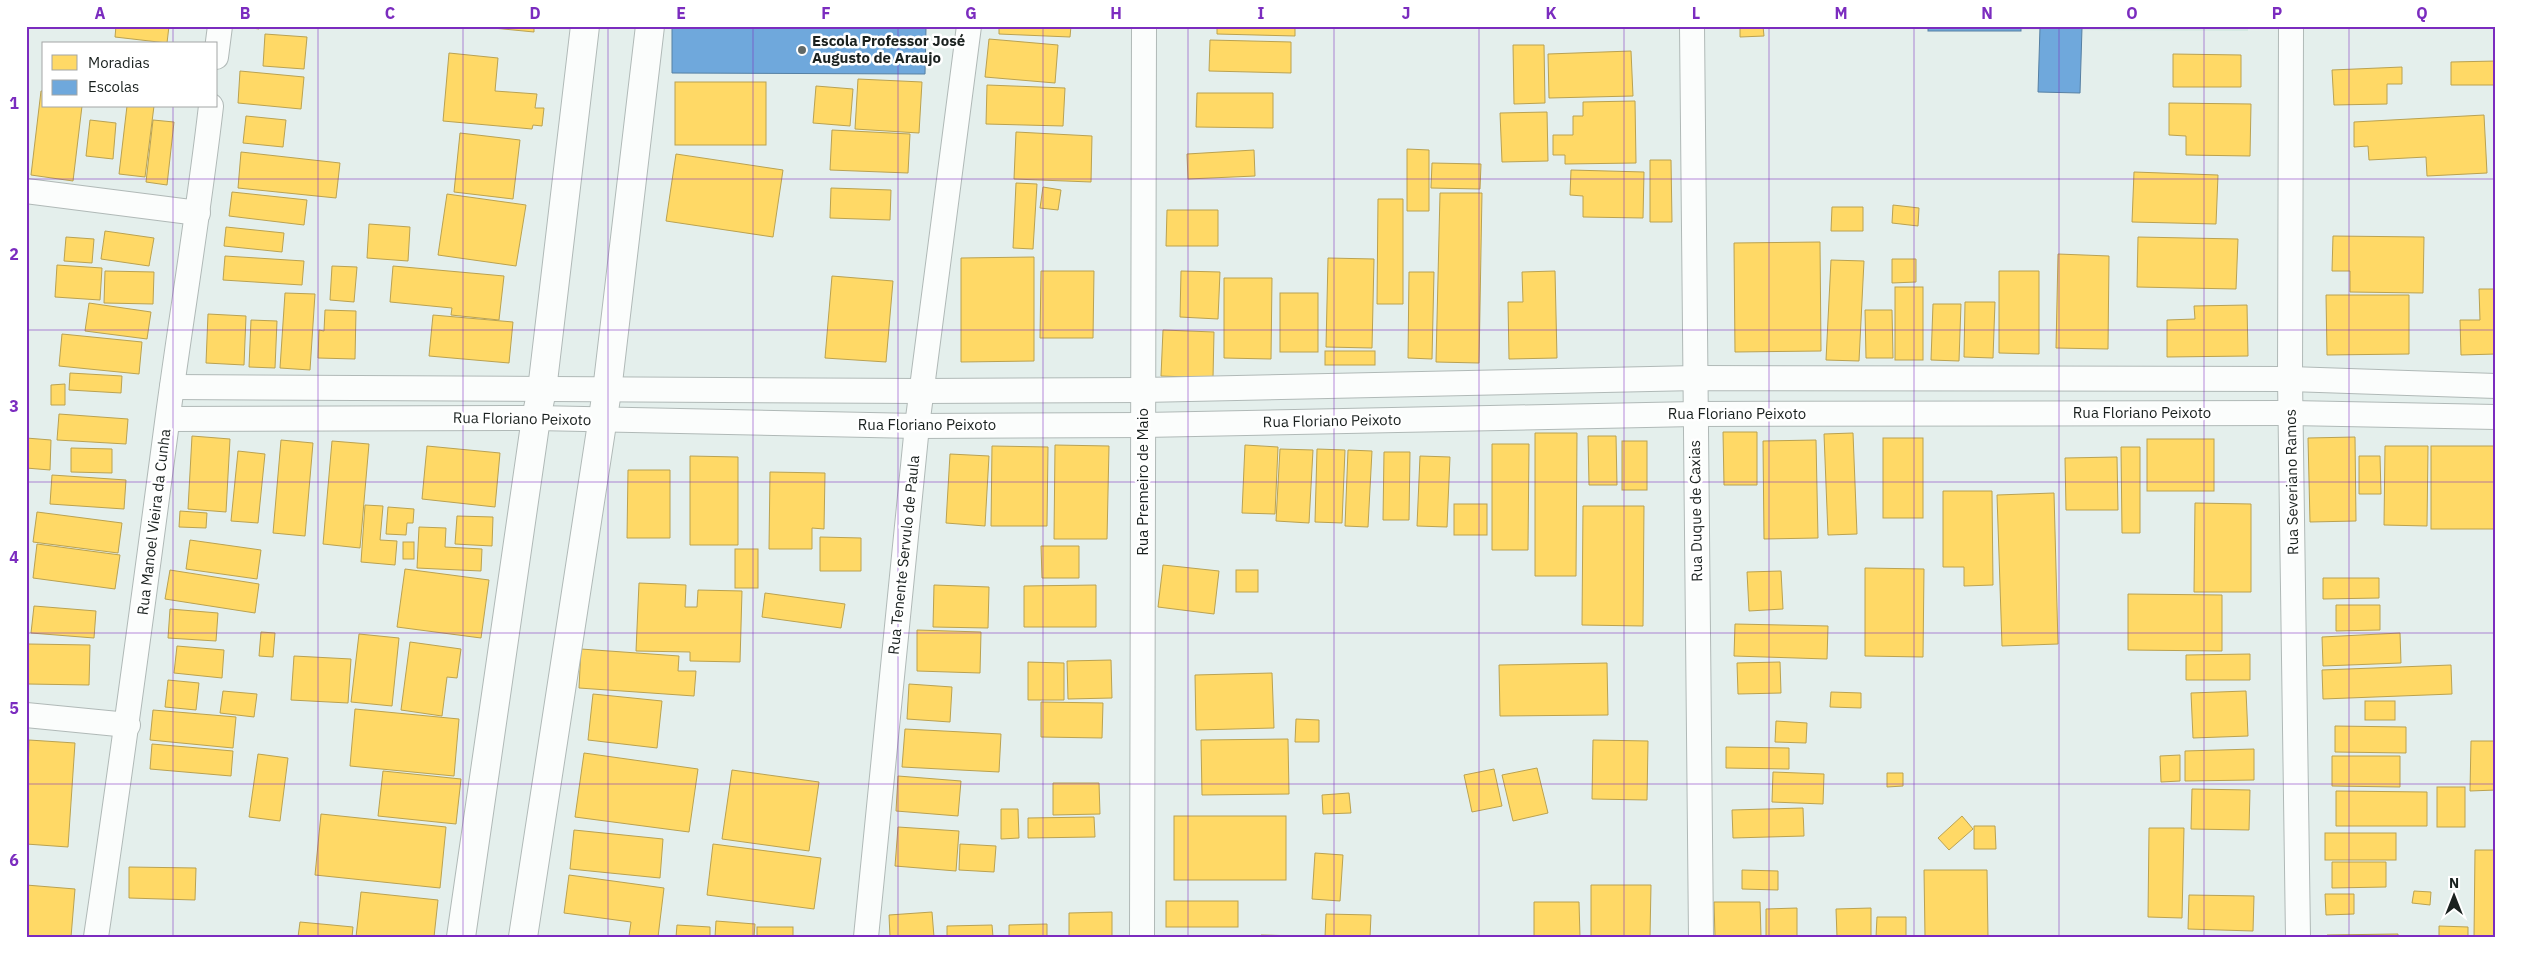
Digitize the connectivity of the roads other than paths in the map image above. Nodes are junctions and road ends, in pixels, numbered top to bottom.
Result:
1 (220, 26) edge
2 (585, 26) edge
3 (650, 26) edge
4 (969, 26) edge
5 (1144, 26) edge
6 (1692, 26) edge
7 (2291, 26) edge
8 (218, 42) edge
9 (211, 108) edge
10 (26, 191) edge
11 (198, 213) junction
12 (1696, 378) junction
13 (2290, 379) junction
14 (2496, 386) edge
15 (172, 387) junction
16 (542, 390) junction
17 (1144, 390) junction
18 (607, 391) junction
19 (922, 391) junction
20 (2291, 413) junction
21 (1695, 414) junction
22 (2496, 417) edge
23 (536, 418) junction
24 (168, 419) junction
25 (602, 420) junction
26 (1144, 425) junction
27 (918, 426) junction
28 (26, 715) edge
29 (128, 725) junction
30 (96, 937) edge
31 (461, 937) edge
32 (523, 937) edge
33 (866, 937) edge
34 (1142, 937) edge
35 (1701, 937) edge
36 (2298, 937) edge

1 - 8 street
2 - 16 street
3 - 18 street
4 - 19 street, Rua Tenente Servulo de Paula
5 - 17 street, Rua Premeiro de Maio
6 - 12 street, Rua Duque de Caxias
7 - 13 street, Rua Severiano Ramos
9 - 11 street, Rua Manoel Vieira da Cunha
10 - 11 street
11 - 15 street, Rua Manoel Vieira da Cunha
12 - 13 street, Rua Floriano Peixoto
12 - 17 street, Rua Floriano Peixoto
12 - 21 street, Rua Duque de Caxias
13 - 14 street, Rua Floriano Peixoto
13 - 20 street, Rua Severiano Ramos
15 - 16 street, Rua Floriano Peixoto
15 - 24 street, Rua Manoel Vieira da Cunha
16 - 18 street, Rua Floriano Peixoto
16 - 23 street
17 - 19 street, Rua Floriano Peixoto
17 - 26 street, Rua Premeiro de Maio
18 - 19 street, Rua Floriano Peixoto
18 - 25 street
19 - 27 street, Rua Tenente Servulo de Paula
20 - 21 street, Rua Floriano Peixoto
20 - 22 street, Rua Floriano Peixoto
20 - 36 street, Rua Severiano Ramos
21 - 26 street, Rua Floriano Peixoto
21 - 35 street, Rua Duque de Caxias
23 - 24 street, Rua Floriano Peixoto
23 - 25 street, Rua Floriano Peixoto
23 - 31 street
24 - 29 street, Rua Manoel Vieira da Cunha
25 - 27 street, Rua Floriano Peixoto
25 - 32 street
26 - 27 street, Rua Floriano Peixoto
26 - 34 street, Rua Premeiro de Maio
27 - 33 street, Rua Tenente Servulo de Paula
28 - 29 street
29 - 30 street, Rua Manoel Vieira da Cunha

